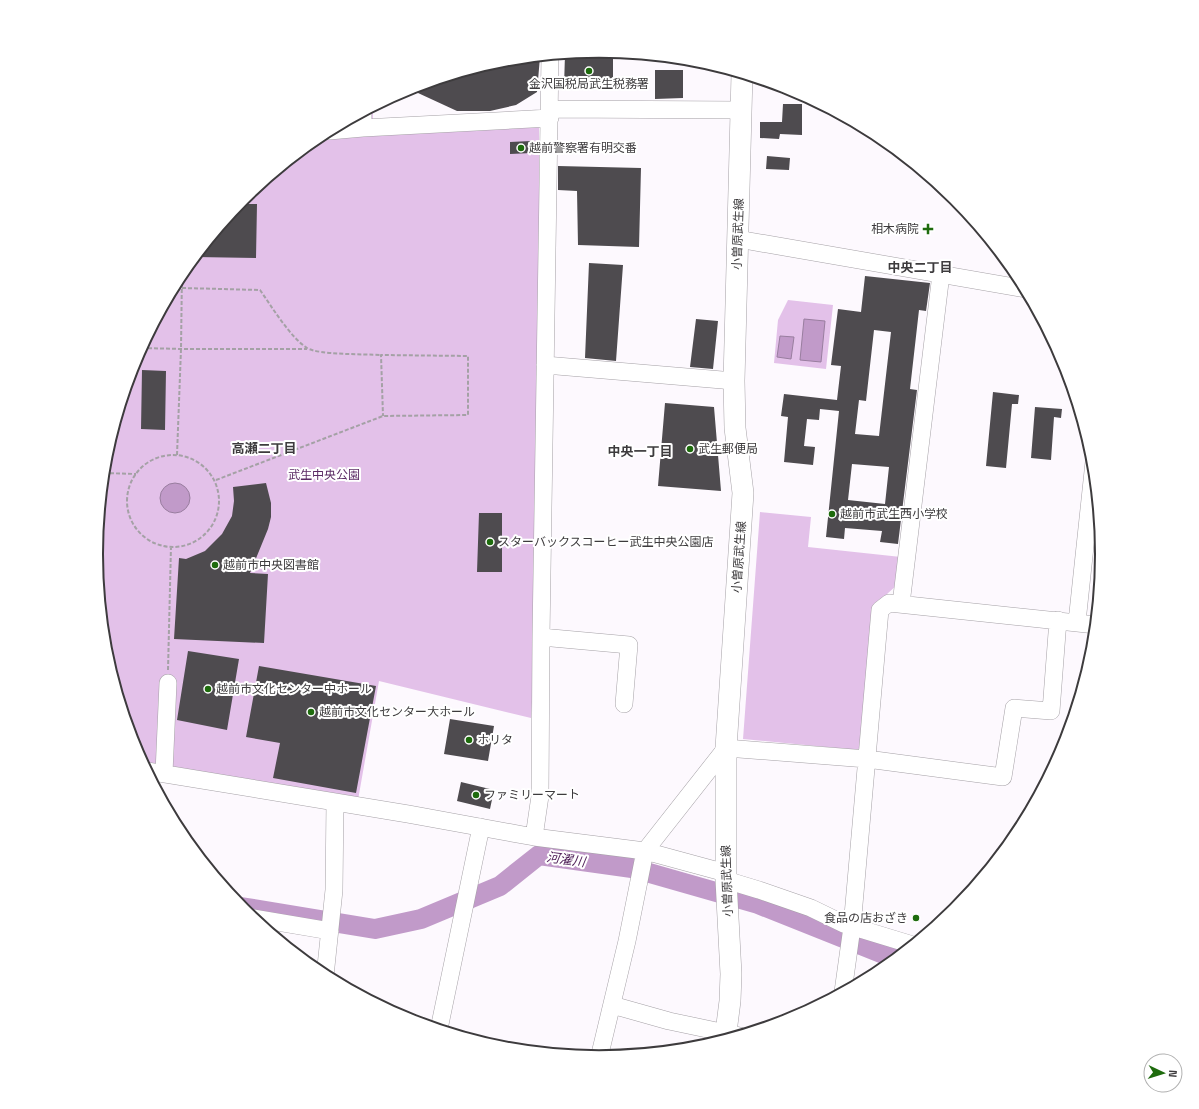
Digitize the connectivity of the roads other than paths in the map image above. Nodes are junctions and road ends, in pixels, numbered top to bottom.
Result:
1 (550, 61) edge
2 (742, 79) edge
3 (742, 110) junction
4 (550, 114) junction
5 (363, 120) edge
6 (738, 239) junction
7 (941, 274) junction
8 (1017, 287) edge
9 (544, 365) junction
10 (734, 381) junction
11 (1091, 487) edge
12 (901, 604) junction
13 (1058, 620) junction
14 (1077, 622) junction
15 (1091, 624) edge
16 (540, 637) junction
17 (168, 683) road end
18 (624, 704) dead end
19 (726, 748) junction
20 (867, 759) junction
21 (156, 772) edge
22 (335, 802) junction
23 (481, 828) junction
24 (534, 837) junction
25 (645, 851) junction
26 (726, 884) junction
27 (263, 920) edge
28 (852, 927) junction
29 (330, 931) junction
30 (908, 943) edge
31 (326, 968) edge
32 (844, 986) edge
33 (612, 1005) junction
34 (440, 1025) edge
35 (730, 1033) edge
36 (725, 1035) edge
37 (601, 1051) edge

1 - 4 street
2 - 3 main road, 小曽原武生線
3 - 4 street
3 - 6 main road, 小曽原武生線
4 - 5 street
4 - 9 street
6 - 7 street
6 - 10 main road, 小曽原武生線
7 - 8 street
7 - 12 street
9 - 10 street
9 - 16 street
10 - 19 main road, 小曽原武生線
11 - 14 street
12 - 13 street
12 - 20 street
13 - 14 street
13 - 20 street
14 - 15 street
16 - 18 street
16 - 24 street
17 - 21 street
19 - 20 street
19 - 25 street
19 - 26 main road, 小曽原武生線
20 - 28 street
21 - 22 street
22 - 23 street
22 - 29 street
23 - 24 street
23 - 34 street
24 - 25 street
25 - 26 street
25 - 33 street
26 - 28 street
26 - 35 main road, 小曽原武生線
27 - 29 street
28 - 30 street
28 - 32 street
29 - 31 street
33 - 36 street
33 - 37 street

